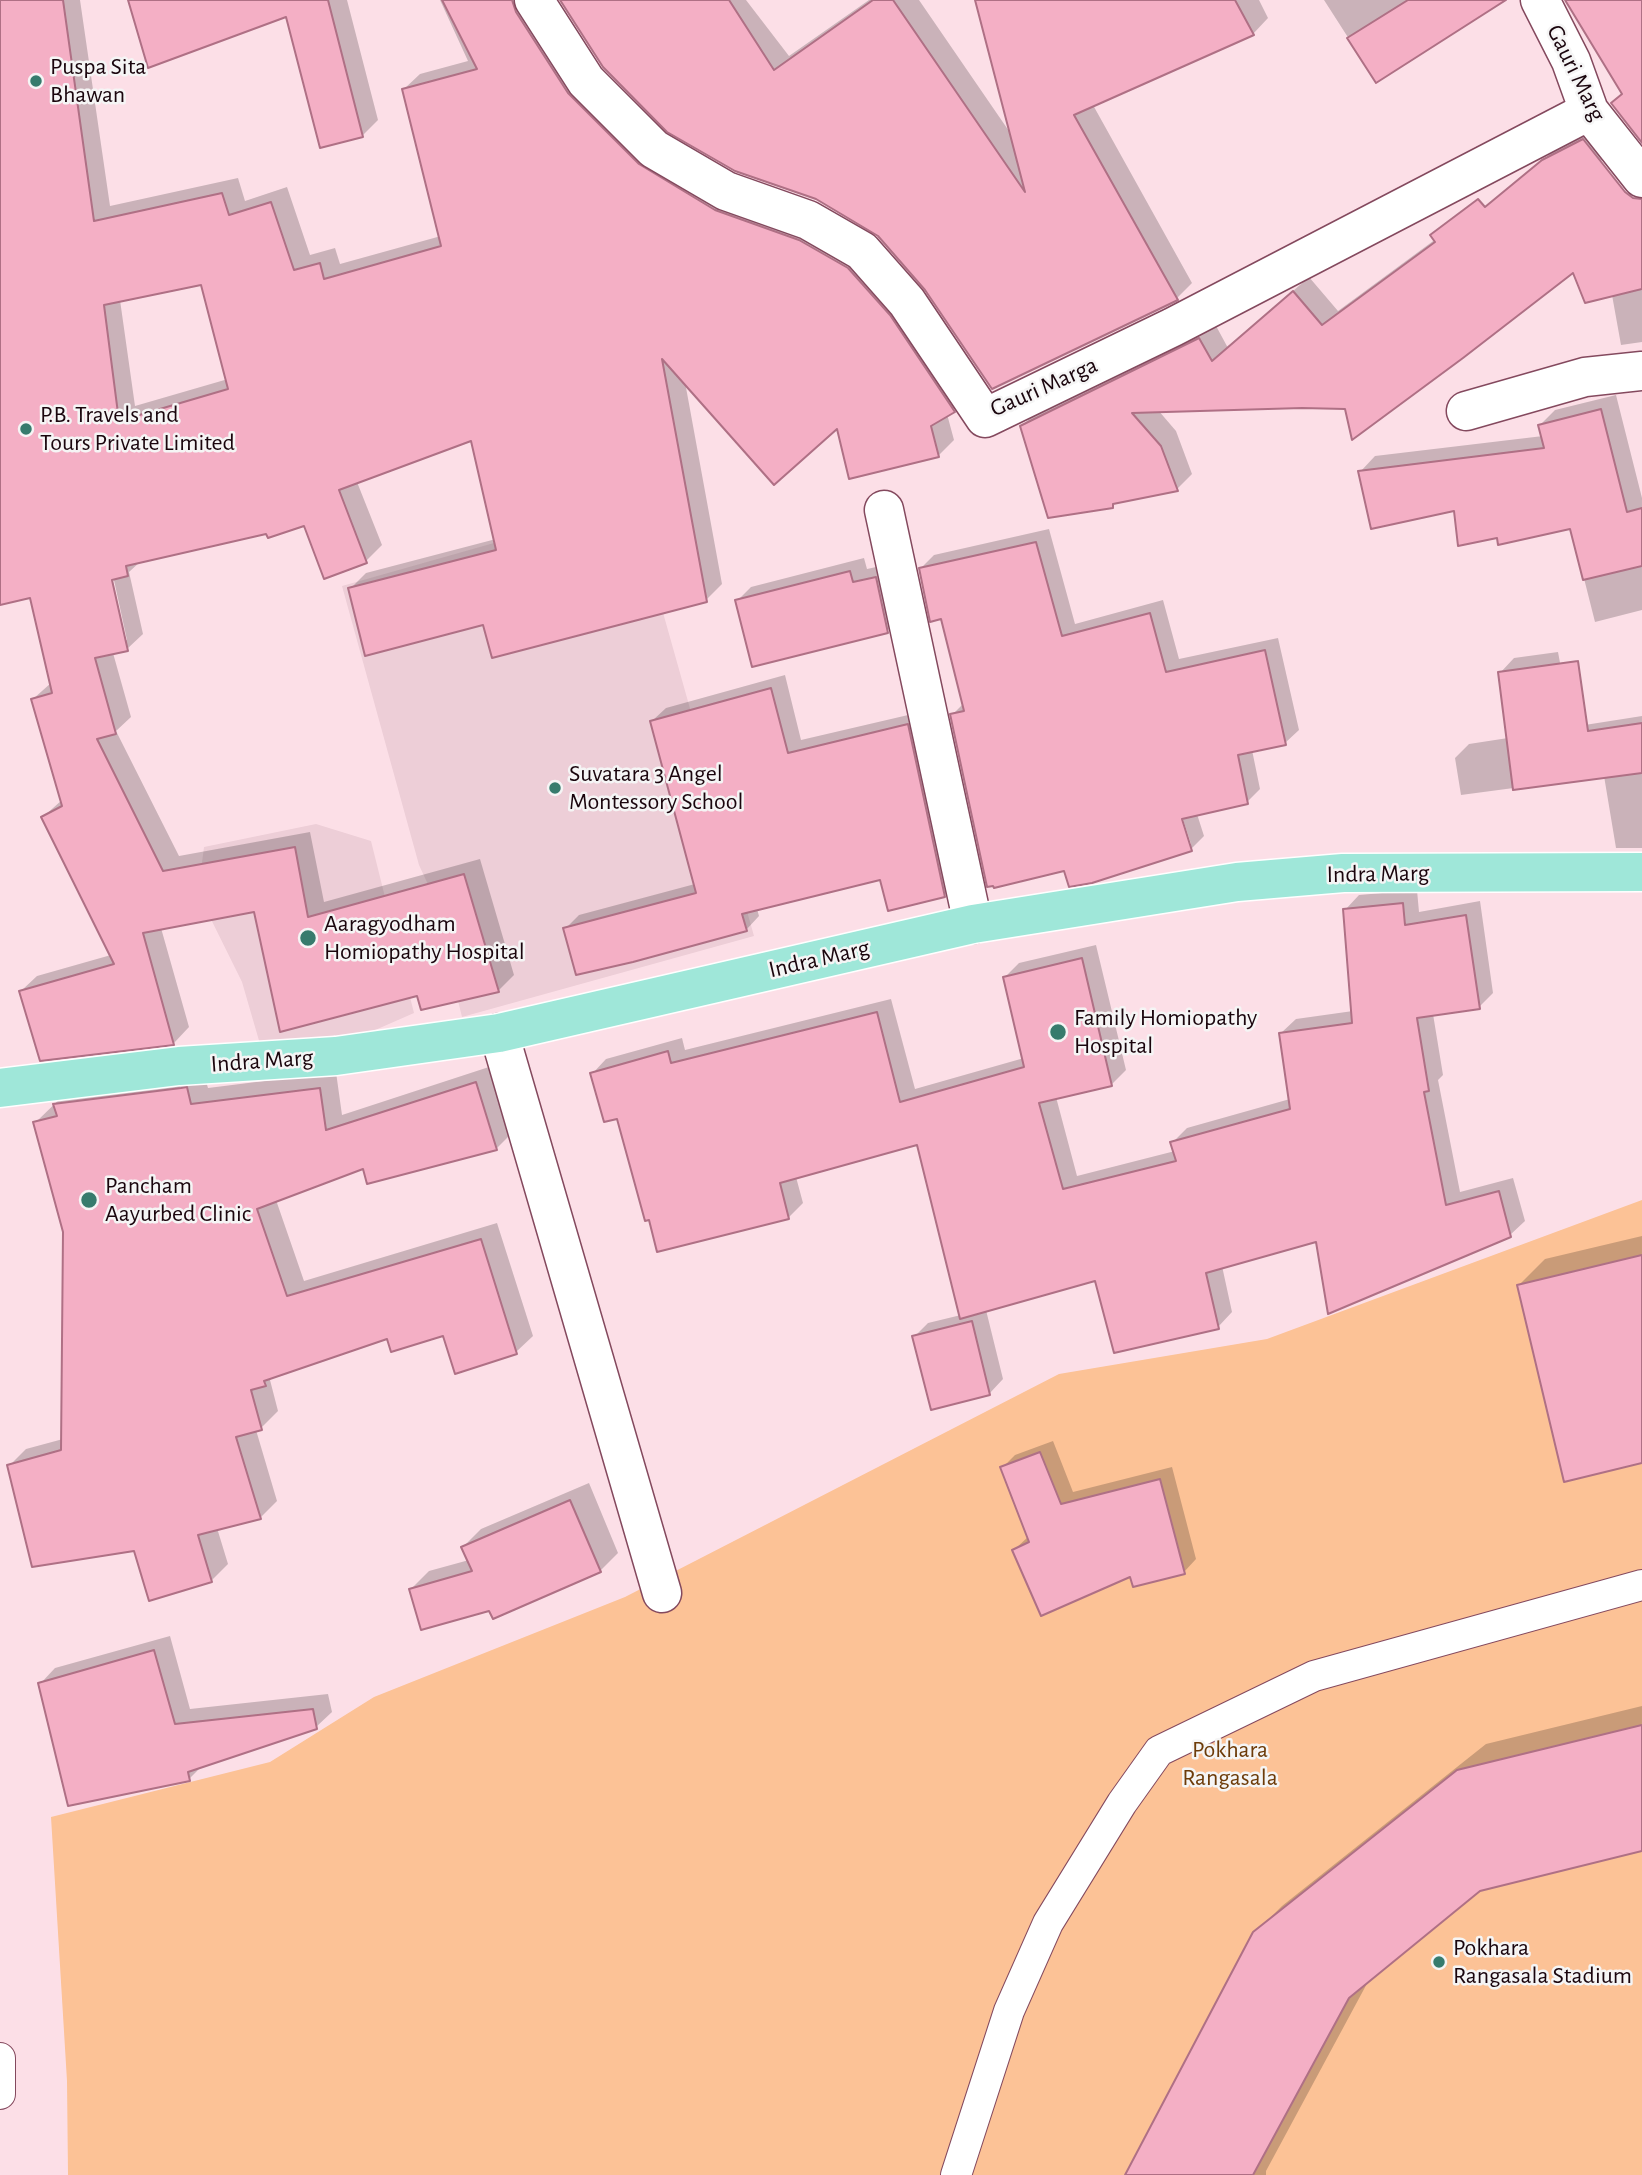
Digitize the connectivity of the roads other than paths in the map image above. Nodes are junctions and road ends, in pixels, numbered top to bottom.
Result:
1 (534, 0) edge
2 (1540, 0) edge
3 (1590, 111) junction
4 (1642, 178) edge
5 (1642, 371) edge
6 (1466, 411) dead end
7 (884, 510) dead end
8 (1642, 872) edge
9 (974, 924) junction
10 (499, 1033) junction
11 (0, 1088) edge
12 (1642, 1585) edge
13 (662, 1593) dead end
14 (0, 2058) edge
15 (0, 2094) edge
16 (956, 2175) edge

1 - 3 street, Gauri Marga
2 - 3 street, Gauri Marg
3 - 4 street, Gauri Marg
5 - 6 street
7 - 9 street
8 - 9 main road, Indra Marg
9 - 10 main road, Indra Marg
10 - 11 main road, Indra Marg
10 - 13 street
12 - 16 lane
14 - 15 lane

